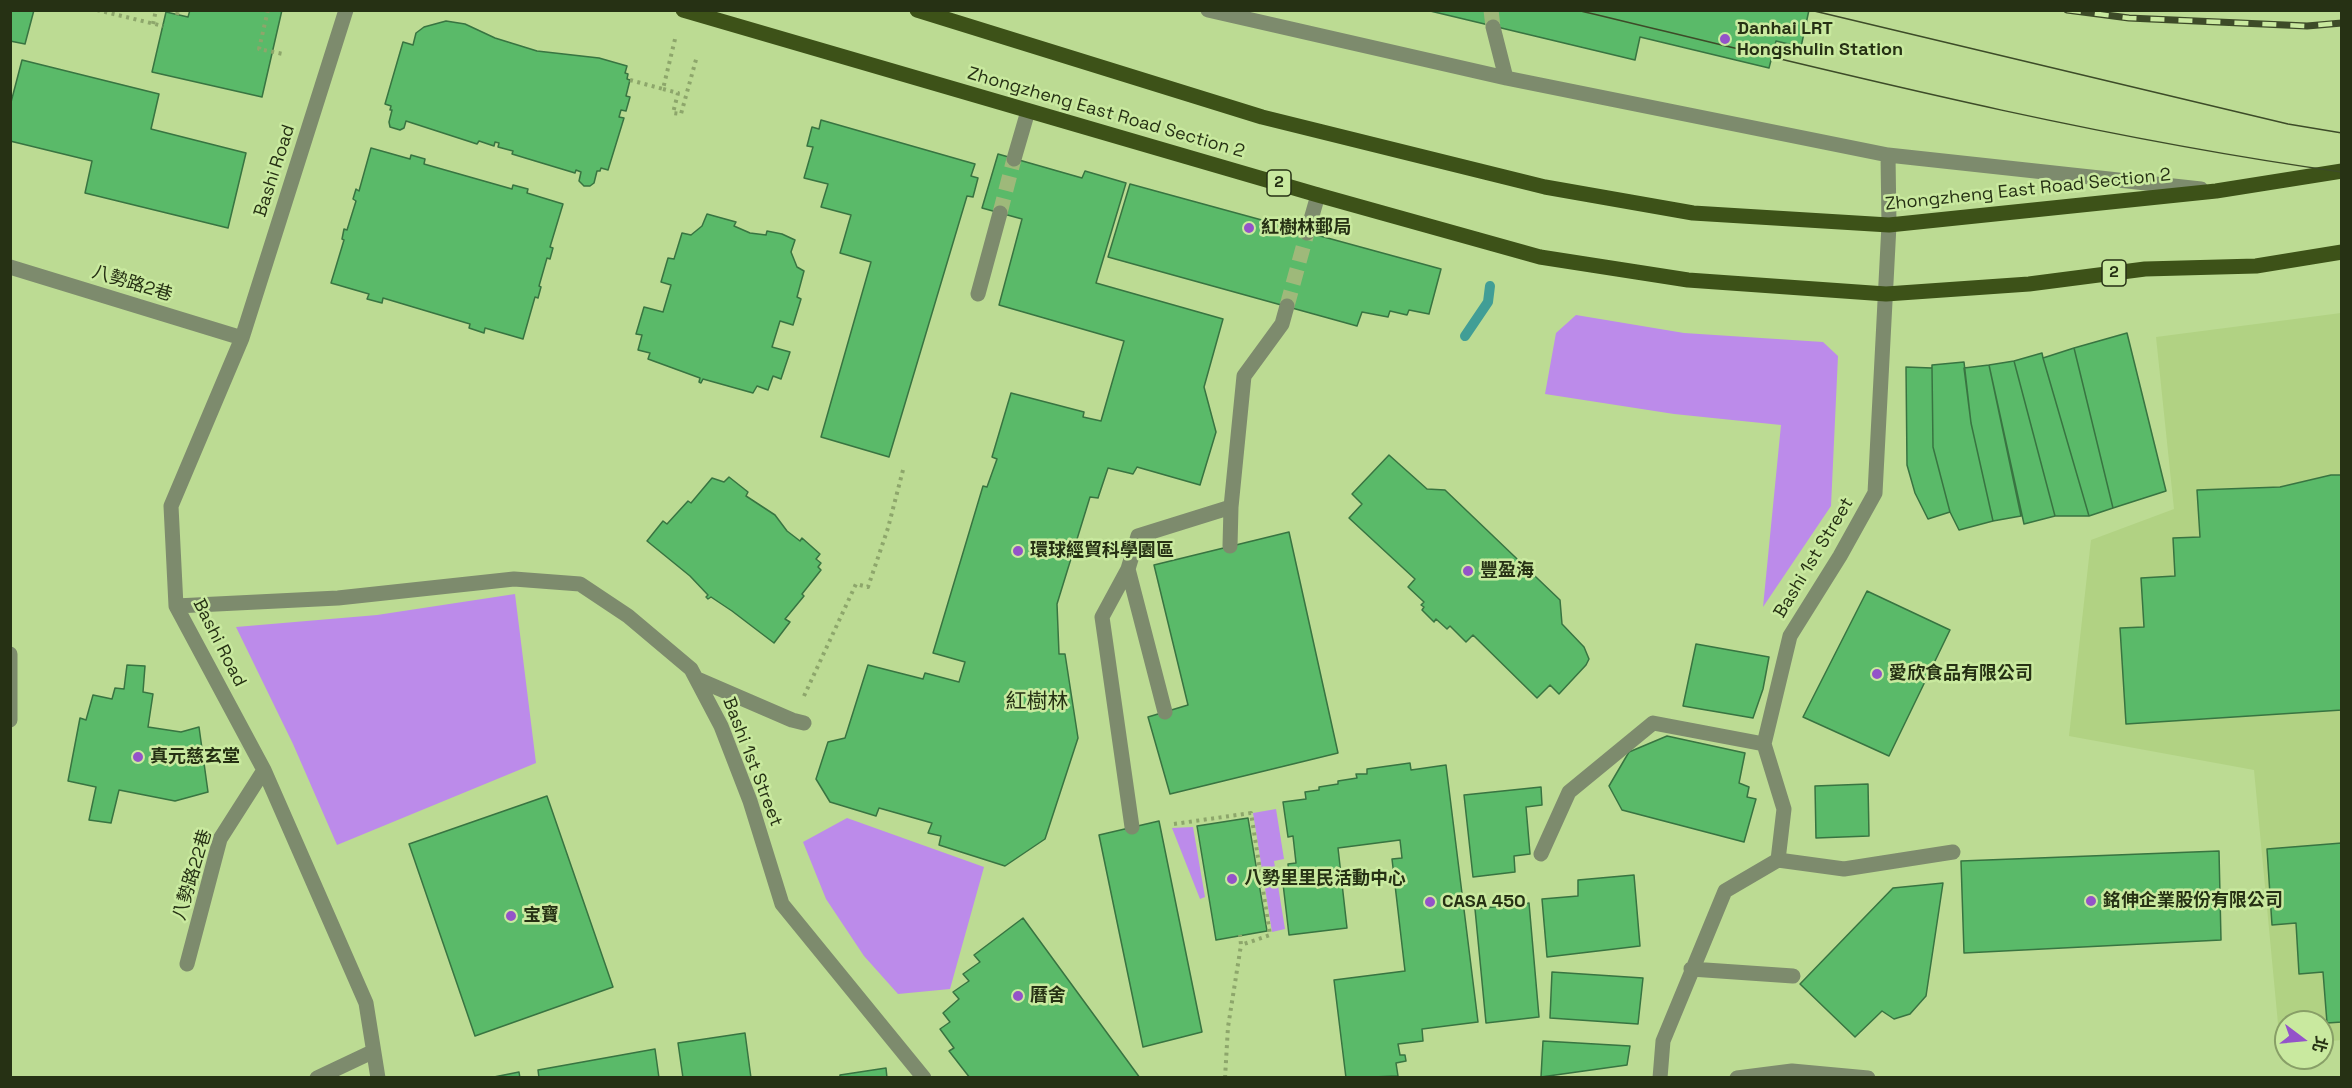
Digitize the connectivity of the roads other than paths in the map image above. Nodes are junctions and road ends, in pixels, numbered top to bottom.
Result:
1 (346, 10) edge
2 (683, 10) edge
3 (917, 10) edge
4 (1208, 10) edge
5 (1493, 27) tunnel mouth
6 (1506, 78) junction
7 (1028, 111) junction
8 (1888, 155) junction
9 (1014, 159) tunnel mouth
10 (2342, 171) edge
11 (2216, 190) junction
12 (1317, 195) junction
13 (999, 213) tunnel mouth
14 (1889, 225) junction
15 (1307, 233) tunnel mouth
16 (2342, 252) edge
17 (10, 267) edge
18 (978, 294) dead end
19 (1886, 294) junction
20 (1287, 306) tunnel mouth
21 (242, 338) junction
22 (1231, 507) junction
23 (1230, 546) dead end
24 (1128, 569) junction
25 (176, 606) junction
26 (10, 654) edge
27 (697, 680) junction
28 (1166, 712) dead end
29 (10, 720) edge
30 (798, 722) road end
31 (1764, 744) junction
32 (264, 770) junction
33 (1132, 827) dead end
34 (1953, 852) dead end
35 (1541, 854) dead end
36 (1778, 860) junction
37 (187, 964) dead end
38 (1691, 969) junction
39 (1793, 976) dead end
40 (372, 1052) junction
41 (918, 1076) edge
42 (317, 1077) edge
43 (378, 1077) edge
44 (1660, 1077) edge
45 (1737, 1077) edge
46 (1868, 1077) edge

1 - 21 street, Bashi Road
2 - 7 main road, Zhongzheng East Road Section 2 / 2
3 - 14 main road, Zhongzheng East Road Section 2
4 - 6 street
5 - 6 street
6 - 8 street
7 - 9 street
7 - 12 main road, Zhongzheng East Road Section 2 / 2
8 - 11 street
8 - 14 street, Bashi 1st Street
10 - 11 main road, Zhongzheng East Road Section 2
11 - 14 main road, Zhongzheng East Road Section 2
12 - 15 street
12 - 19 main road, Zhongzheng East Road Section 2 / 2
13 - 18 street
14 - 19 street, Bashi 1st Street
16 - 19 main road, Zhongzheng East Road Section 2 / 2
17 - 21 street, 八勢路2巷
19 - 31 street, Bashi 1st Street
20 - 22 street
21 - 25 street, Bashi Road
22 - 23 street
22 - 24 street
24 - 28 street
24 - 33 street
25 - 27 street, Bashi 1st Street
25 - 32 street, Bashi Road
26 - 29 street
27 - 30 street
27 - 41 street, Bashi 1st Street
31 - 35 street
31 - 36 street
32 - 37 street, 八勢路22巷
32 - 40 street, Bashi Road
34 - 36 street
36 - 38 street
38 - 39 street
38 - 44 street
40 - 42 street
40 - 43 street, Bashi Road
45 - 46 street

